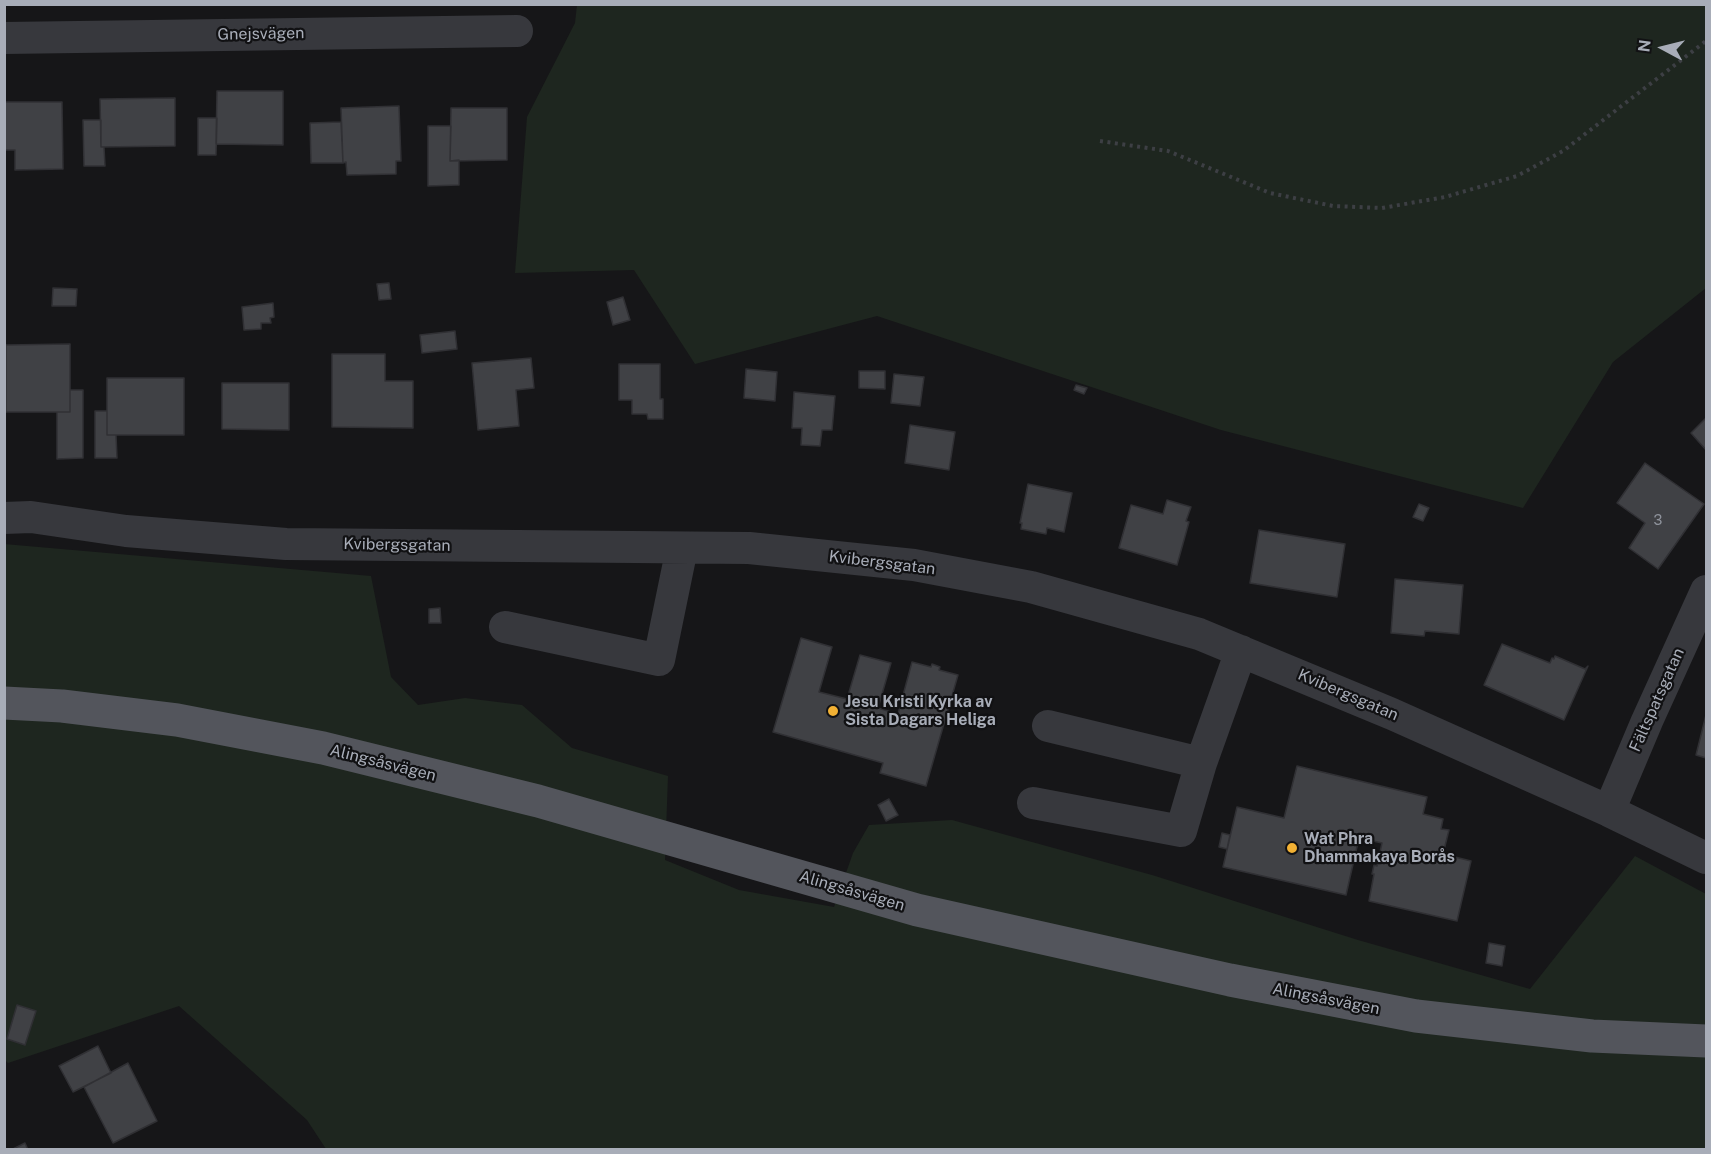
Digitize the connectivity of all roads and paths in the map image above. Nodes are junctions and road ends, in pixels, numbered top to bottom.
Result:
1 (517, 31) dead end
2 (4, 38) edge
3 (1707, 40) edge
4 (1100, 141) dead end
5 (4, 518) edge
6 (682, 548) junction
7 (1707, 591) edge
8 (505, 627) dead end
9 (1241, 651) junction
10 (4, 703) edge
11 (1048, 726) dead end
12 (1201, 763) junction
13 (1033, 802) dead end
14 (1609, 811) junction
15 (1707, 858) edge
16 (1707, 1041) edge

1 - 2 street, Gnejsvägen
3 - 4 path
5 - 6 street, Kvibergsgatan
6 - 8 street
6 - 9 street, Kvibergsgatan
7 - 14 street, Fältspatsgatan
9 - 12 street
9 - 14 street, Kvibergsgatan
10 - 16 main road, Alingsåsvägen
11 - 12 street
12 - 13 street
14 - 15 street, Kvibergsgatan

